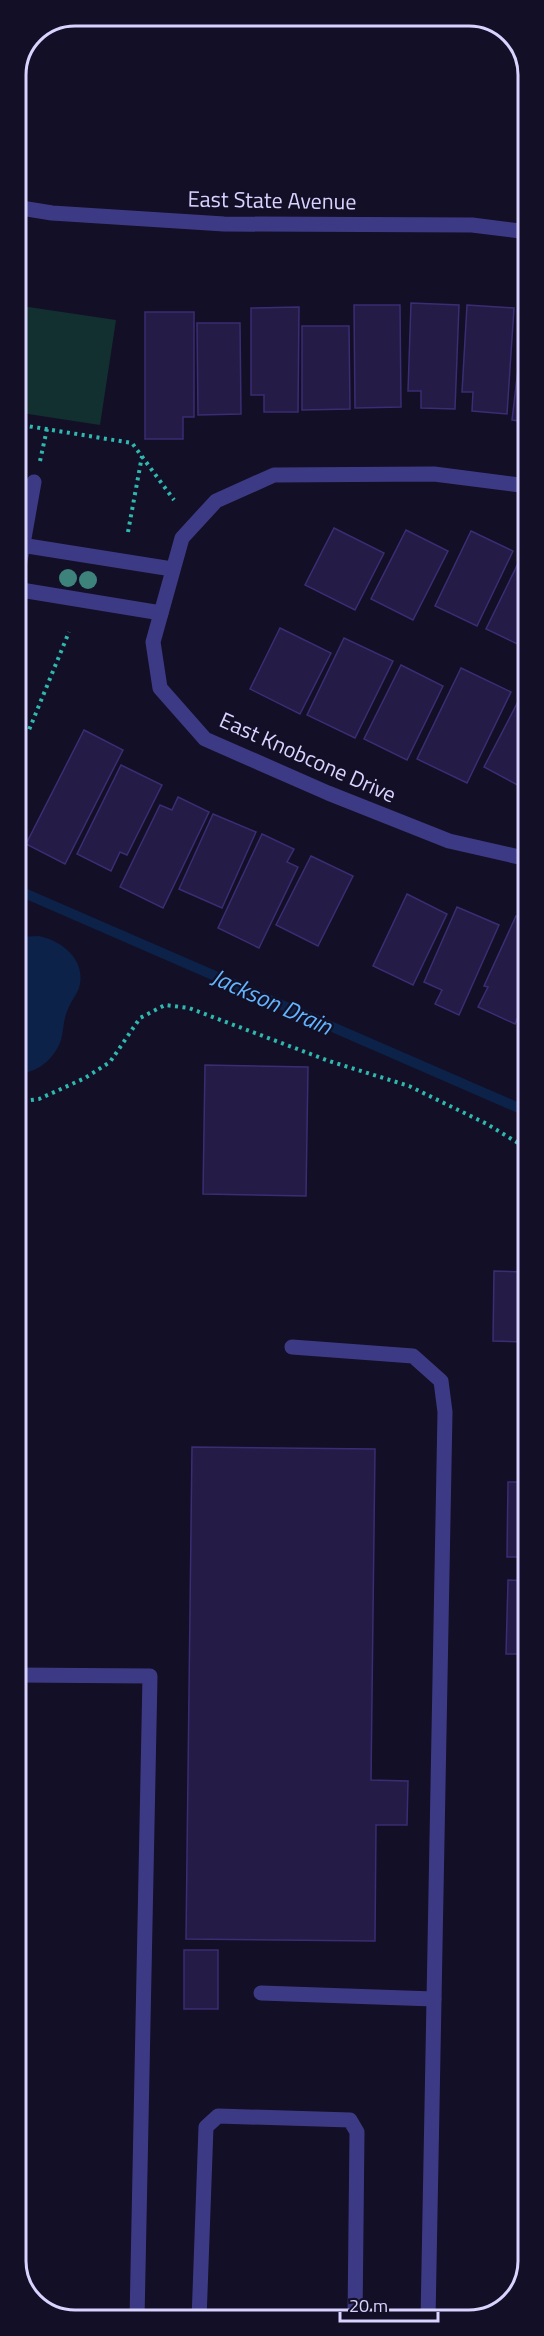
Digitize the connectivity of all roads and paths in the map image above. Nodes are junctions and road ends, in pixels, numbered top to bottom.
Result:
1 (26, 209) edge
2 (518, 231) edge
3 (26, 426) edge
4 (47, 429) junction
5 (142, 456) junction
6 (36, 477) joint
7 (518, 485) edge
8 (174, 500) dead end
9 (26, 516) edge
10 (128, 532) dead end
11 (26, 545) edge
12 (172, 569) junction
13 (26, 591) edge
14 (161, 613) junction
15 (69, 632) dead end
16 (26, 730) edge
17 (518, 857) edge
18 (26, 1101) edge
19 (518, 1143) edge
20 (292, 1347) dead end
21 (26, 1675) edge
22 (261, 1993) dead end
23 (434, 1999) junction
24 (138, 2310) edge
25 (199, 2310) edge
26 (355, 2310) edge
27 (428, 2310) edge

1 - 2 street, East State Avenue
3 - 4 path
4 - 5 path
4 - 6 path
5 - 8 path
5 - 10 path
6 - 9 street
7 - 12 street, East Knobcone Drive
11 - 12 street
12 - 14 street, East Knobcone Drive
13 - 14 street
14 - 17 street, East Knobcone Drive
15 - 16 path
18 - 19 path
20 - 23 street
21 - 24 street
22 - 23 street
23 - 27 street
25 - 26 street

